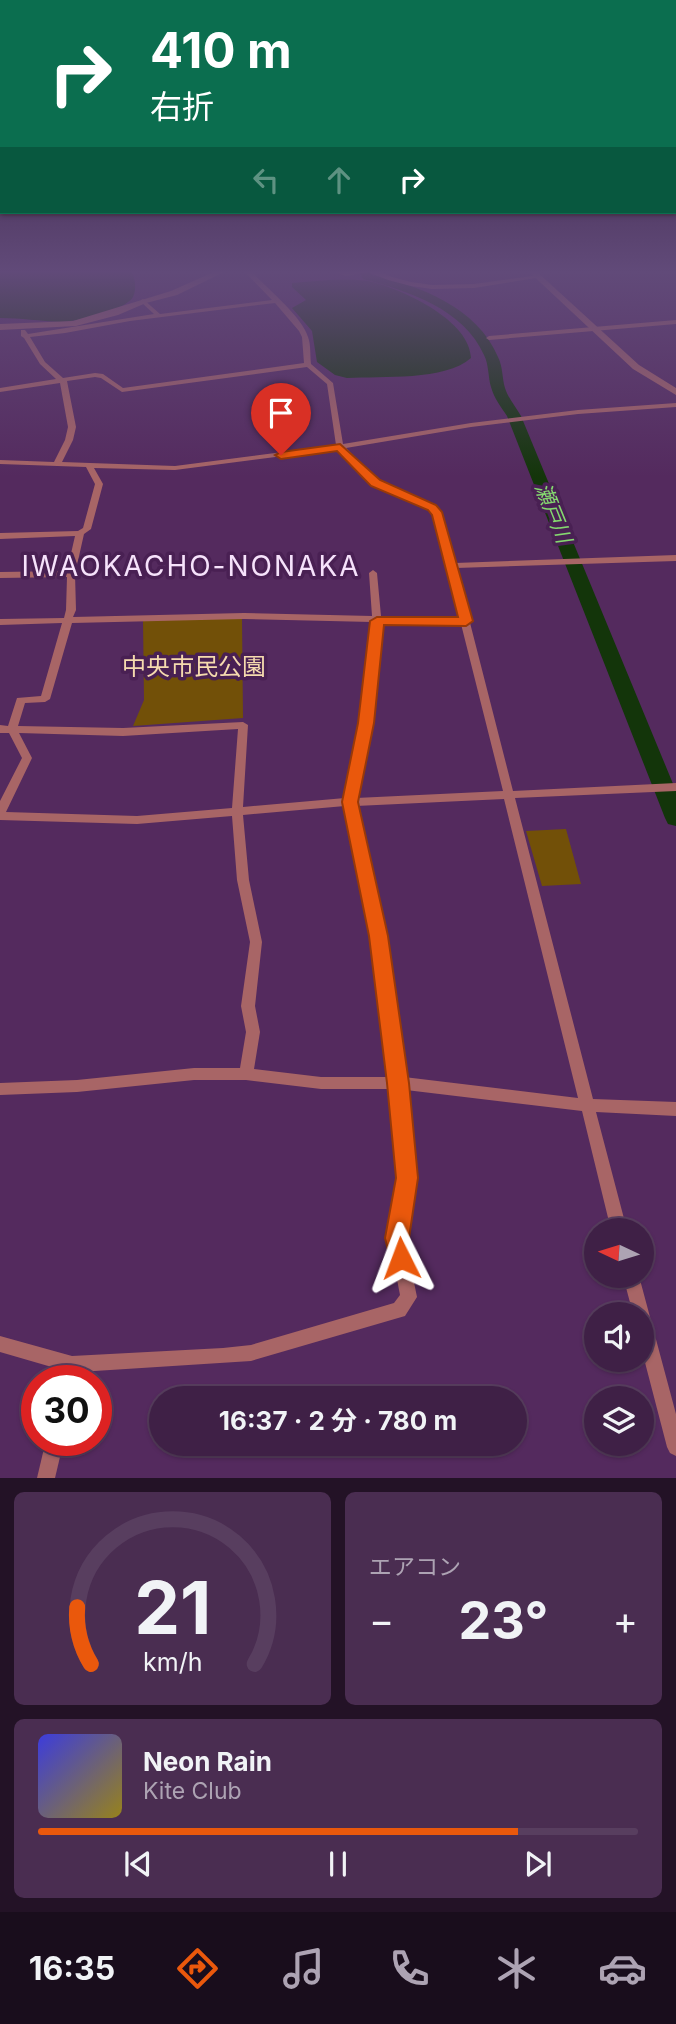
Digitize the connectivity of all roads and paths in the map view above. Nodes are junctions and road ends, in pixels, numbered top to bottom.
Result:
1 (27, 339) edge
2 (304, 339) edge
3 (604, 339) edge
4 (308, 365) junction
5 (63, 379) junction
6 (0, 390) edge
7 (676, 392) edge
8 (676, 405) edge
9 (340, 447) junction
10 (0, 462) edge
11 (57, 464) junction
12 (89, 465) junction
13 (80, 533) junction
14 (0, 536) edge
15 (676, 558) edge
16 (451, 566) junction
17 (373, 573) dead end
18 (0, 575) edge
19 (71, 575) junction
20 (67, 620) junction
21 (377, 621) junction
22 (466, 621) junction
23 (0, 622) edge
24 (6, 729) edge
25 (676, 787) edge
26 (508, 792) junction
27 (350, 802) junction
28 (237, 813) junction
29 (0, 814) edge
30 (246, 1074) junction
31 (398, 1083) junction
32 (0, 1089) edge
33 (586, 1105) junction
34 (676, 1109) edge
35 (616, 1218) edge
36 (0, 1344) edge
37 (654, 1362) edge
38 (51, 1365) edge
39 (112, 1368) edge
40 (676, 1447) edge
41 (51, 1456) edge
42 (46, 1478) edge

1 - 5 street
2 - 4 street
3 - 7 street
4 - 5 street
4 - 9 street
5 - 6 street
5 - 11 street
8 - 9 street
9 - 12 street
9 - 16 street
10 - 11 street
11 - 12 street
12 - 13 street
13 - 14 street
13 - 19 street
15 - 16 street
16 - 22 street
17 - 21 street
18 - 19 street
19 - 20 street
20 - 21 street
20 - 23 street
20 - 24 street
21 - 22 street
21 - 27 street
22 - 26 street
24 - 28 street
24 - 29 street
25 - 26 street
26 - 27 street
26 - 33 street
27 - 28 street
27 - 31 street
28 - 29 street
28 - 30 street
30 - 31 street
30 - 32 street
31 - 33 street
31 - 39 street
33 - 34 street
33 - 35 street
36 - 38 street
37 - 40 street
41 - 42 street

